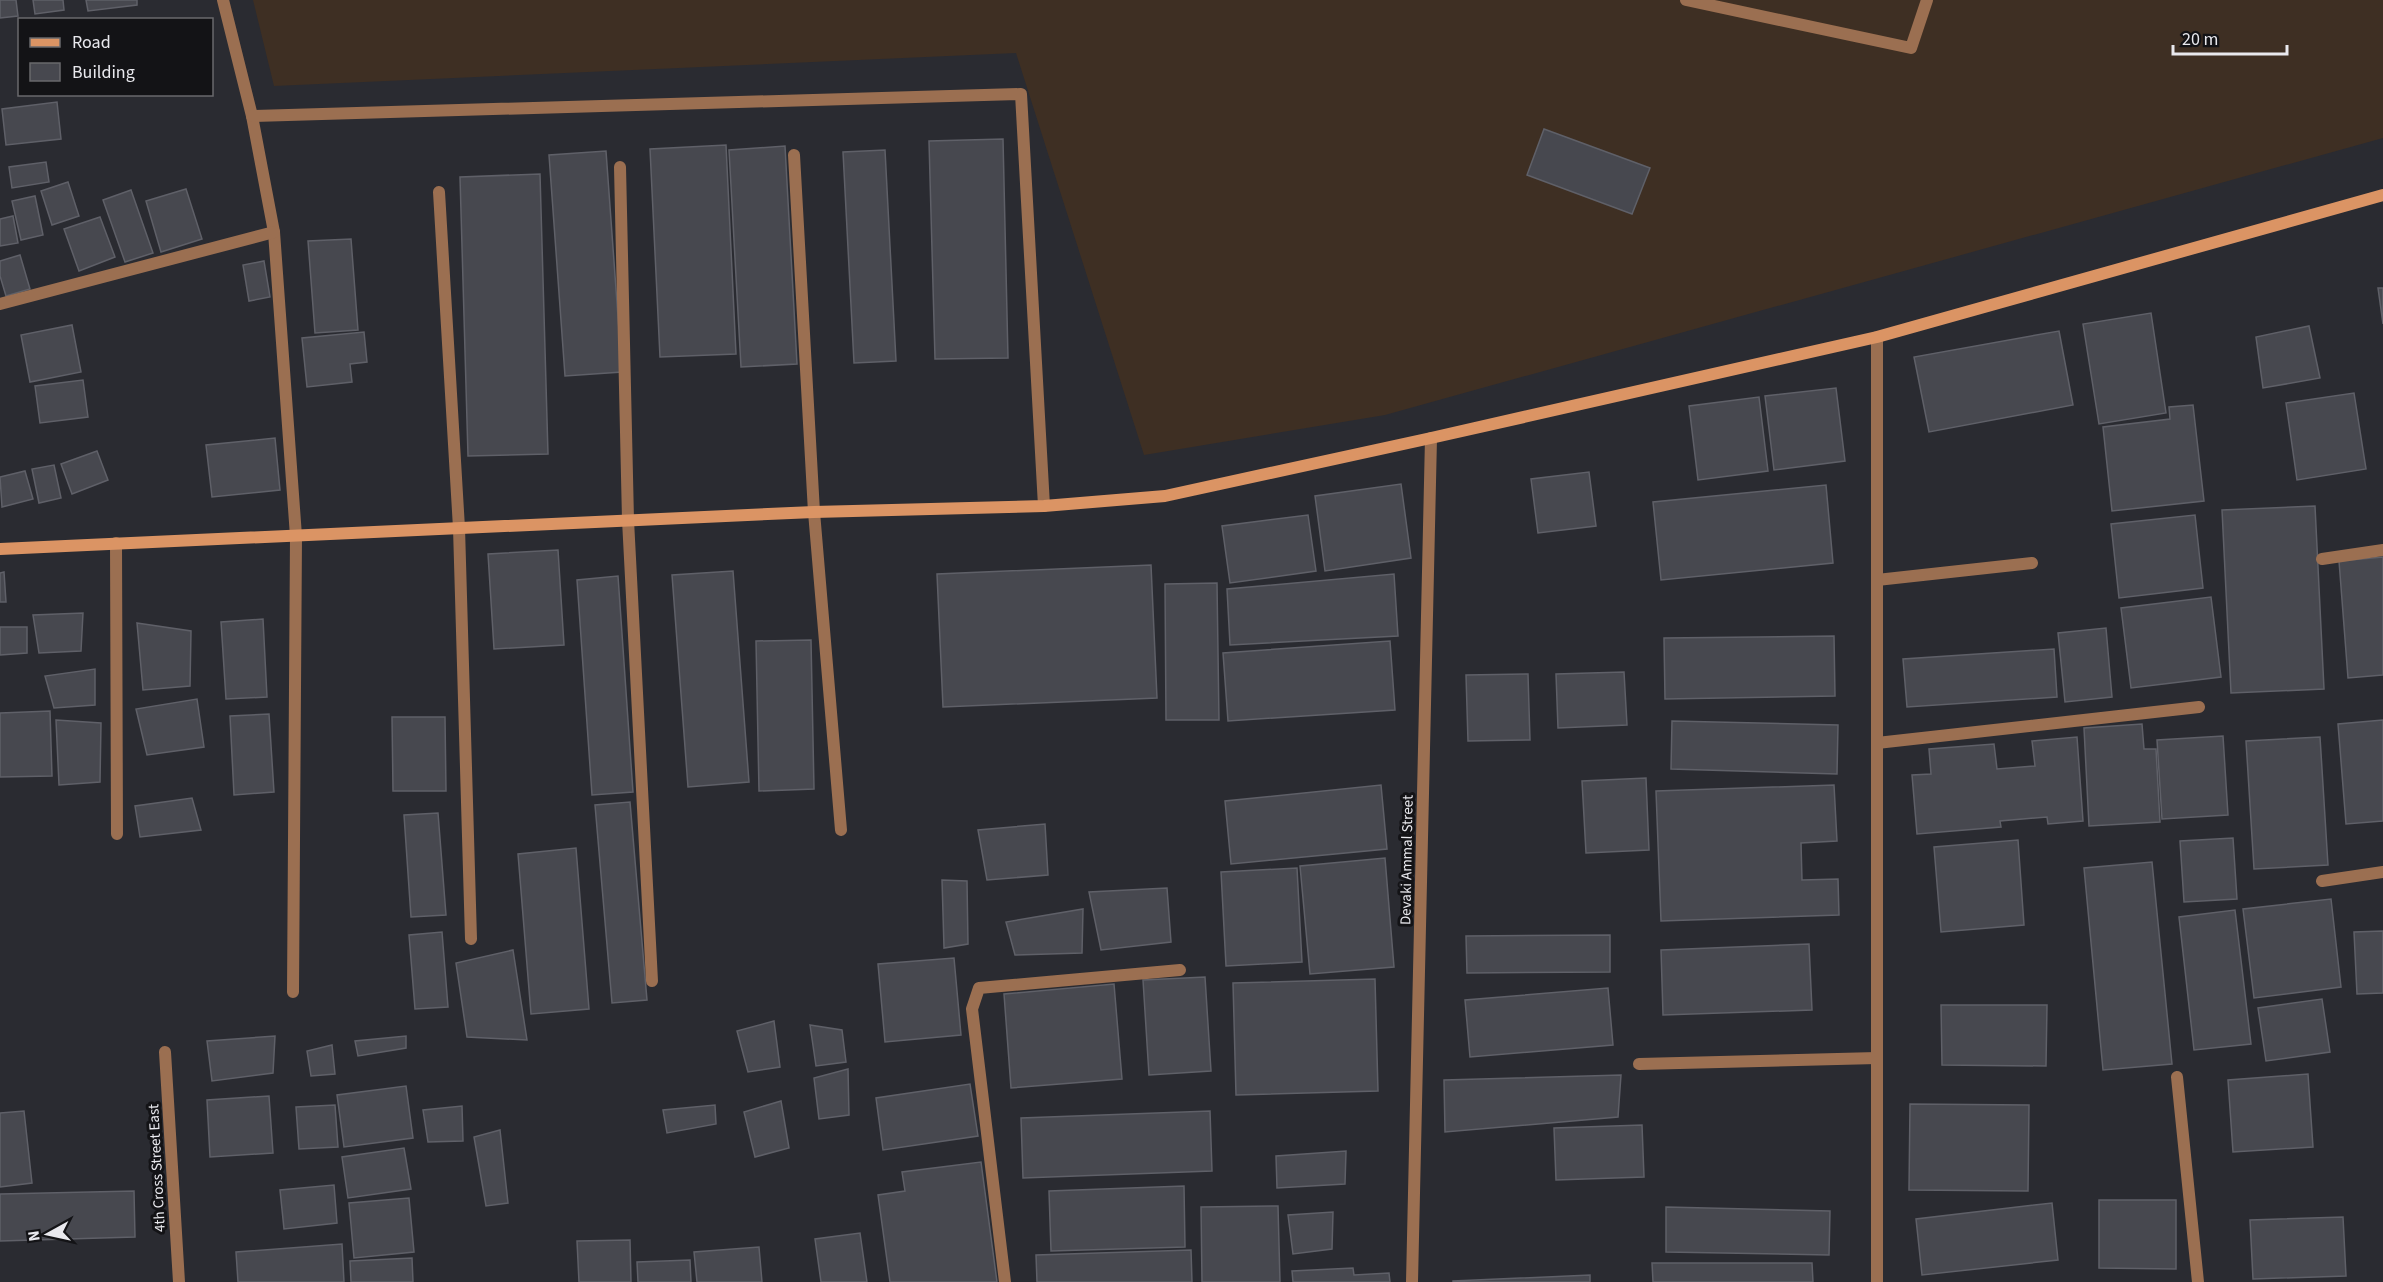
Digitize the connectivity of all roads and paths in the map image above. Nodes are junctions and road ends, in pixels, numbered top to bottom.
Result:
1 (223, 0) edge
2 (1686, 0) edge
3 (1927, 0) edge
4 (252, 116) junction
5 (794, 155) dead end
6 (620, 167) dead end
7 (439, 192) dead end
8 (2383, 195) edge
9 (274, 232) junction
10 (0, 304) edge
11 (1877, 337) junction
12 (1431, 438) junction
13 (1044, 506) junction
14 (814, 512) junction
15 (628, 520) junction
16 (459, 528) junction
17 (296, 536) junction
18 (116, 543) junction
19 (0, 549) edge
20 (2383, 550) edge
21 (2322, 559) dead end
22 (2032, 563) dead end
23 (1877, 580) junction
24 (2199, 707) dead end
25 (1877, 743) junction
26 (841, 830) dead end
27 (117, 834) dead end
28 (2383, 872) edge
29 (2322, 881) dead end
30 (471, 939) dead end
31 (1180, 970) dead end
32 (652, 981) dead end
33 (293, 992) dead end
34 (165, 1052) dead end
35 (1877, 1058) junction
36 (1639, 1064) dead end
37 (2177, 1077) dead end
38 (179, 1282) edge
39 (1005, 1282) edge
40 (1412, 1282) edge
41 (1877, 1282) edge
42 (2198, 1282) edge

1 - 4 street
2 - 3 street
4 - 9 street
4 - 13 street
5 - 14 street
6 - 15 street
7 - 16 street
8 - 11 street
9 - 10 street
9 - 17 street
11 - 12 street
11 - 23 street
12 - 13 street
12 - 40 street, Devaki Ammal Street
13 - 14 street
14 - 15 street
14 - 26 street
15 - 16 street
15 - 32 street
16 - 17 street
16 - 30 street
17 - 18 street
17 - 33 street
18 - 19 street
18 - 27 street
20 - 21 street
22 - 23 street
23 - 25 street
24 - 25 street
25 - 35 street
28 - 29 street
31 - 39 street
34 - 38 street, 4th Cross Street East
35 - 36 street
35 - 41 street
37 - 42 street

